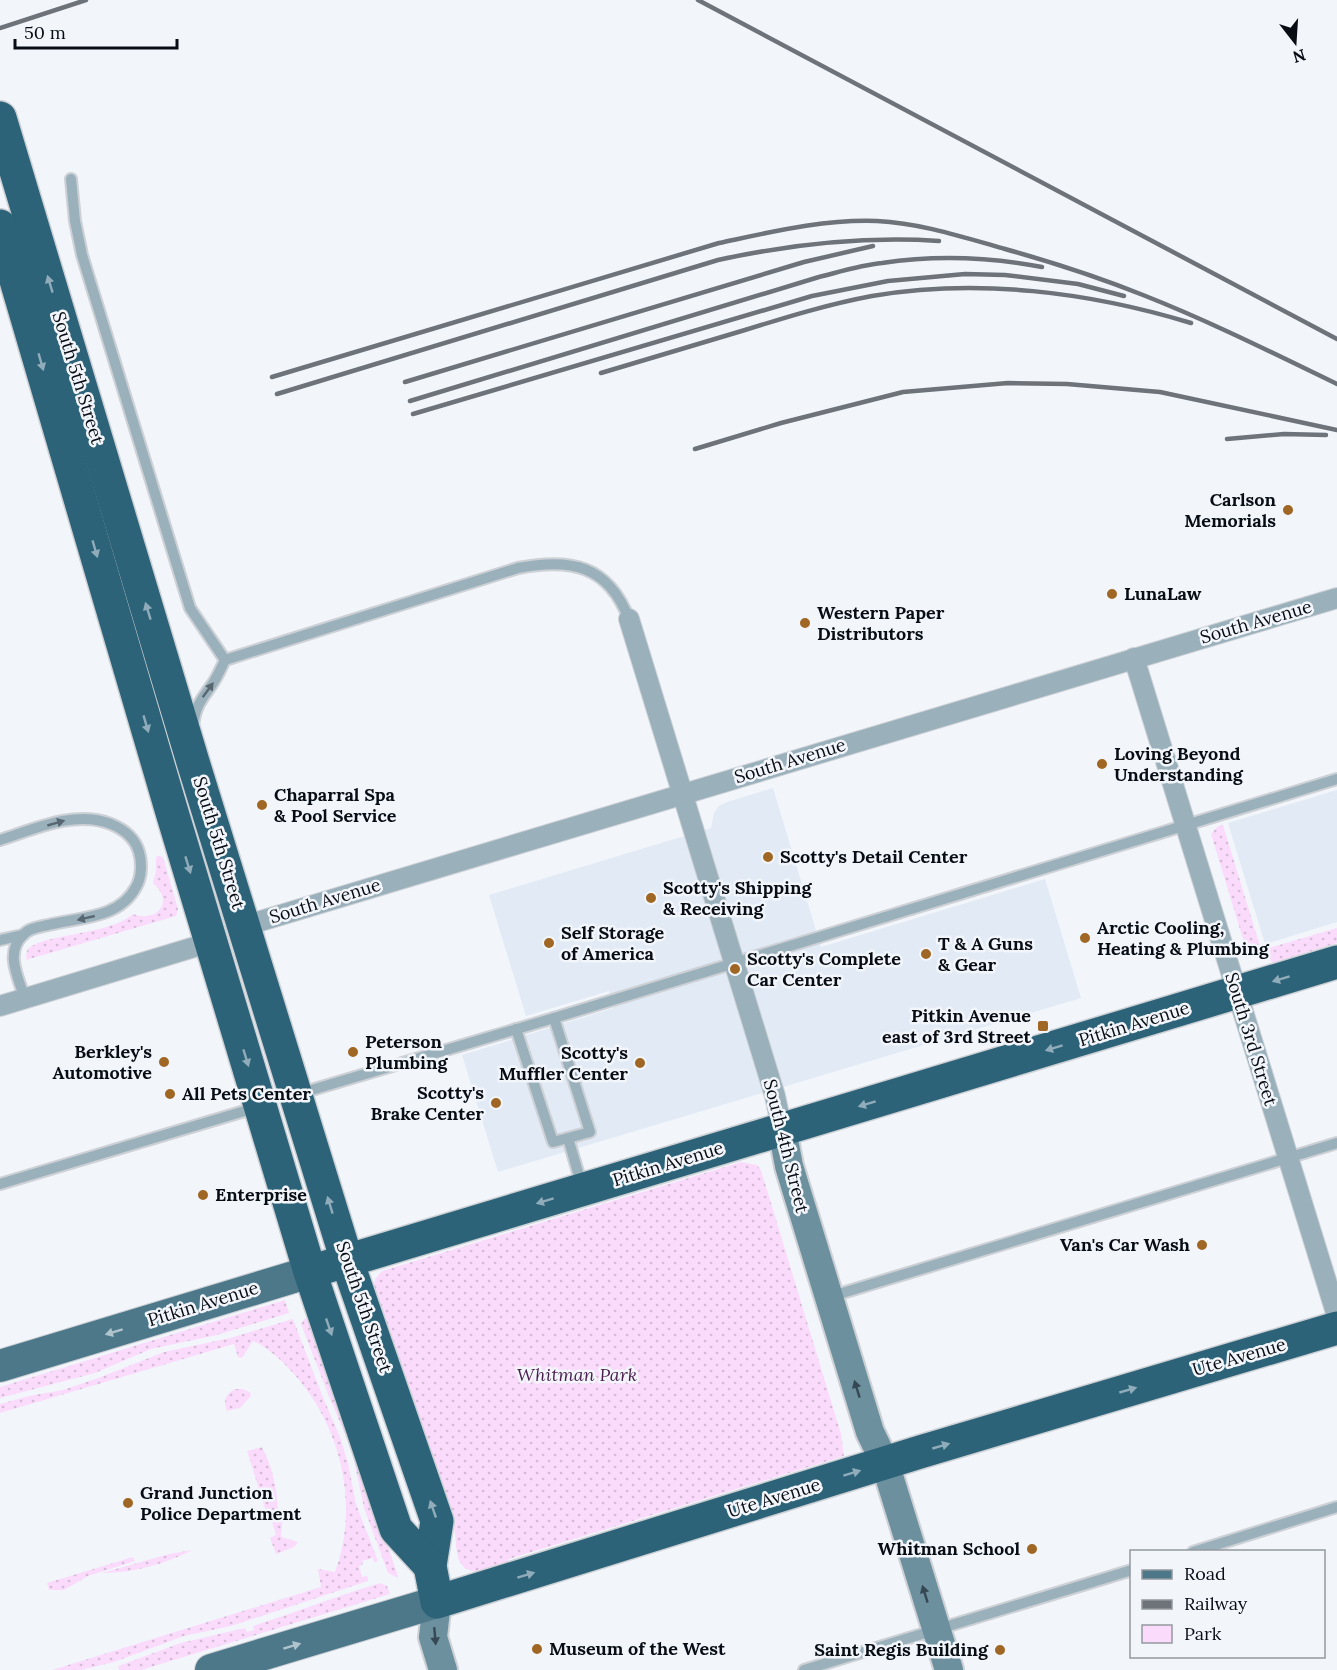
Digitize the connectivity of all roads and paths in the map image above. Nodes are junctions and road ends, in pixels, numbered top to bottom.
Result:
1 (0, 118) edge
2 (71, 179) dead end
3 (0, 226) edge
4 (1337, 598) edge
5 (629, 619) joint
6 (1134, 658) junction
7 (225, 660) junction
8 (194, 762) junction
9 (1337, 779) edge
10 (682, 794) junction
11 (1185, 826) junction
12 (0, 840) edge
13 (244, 926) junction
14 (23, 935) junction
15 (0, 940) edge
16 (211, 942) junction
17 (734, 962) junction
18 (1337, 962) edge
19 (1237, 993) junction
20 (25, 999) junction
21 (1, 1004) edge
22 (554, 1018) junction
23 (516, 1029) junction
24 (293, 1084) junction
25 (260, 1106) junction
26 (782, 1129) junction
27 (568, 1138) junction
28 (1337, 1143) edge
29 (1287, 1158) junction
30 (0, 1184) edge
31 (584, 1189) junction
32 (347, 1261) junction
33 (310, 1272) junction
34 (829, 1297) junction
35 (1337, 1316) edge
36 (1337, 1328) edge
37 (0, 1366) edge
38 (885, 1463) junction
39 (1337, 1508) edge
40 (1196, 1550) edge
41 (430, 1566) junction
42 (1130, 1570) edge
43 (437, 1602) junction
44 (936, 1630) junction
45 (211, 1670) edge
46 (443, 1670) edge
47 (804, 1670) edge
48 (949, 1670) edge

8 -> 1 highway, South 5th Street
2 - 7 lane
3 -> 16 highway, South 5th Street
4 - 6 street, South Avenue
5 - 7 lane
5 - 10 street, South 4th Street
6 - 10 street, South Avenue
6 - 11 street, South 3rd Street
8 -> 7 lane
8 - 13 highway, South 5th Street
9 - 11 lane
10 - 13 street, South Avenue
10 - 17 street, South 4th Street
11 - 17 lane
11 - 19 street, South 3rd Street
12 -> 14 lane
13 - 24 highway, South 5th Street
14 - 15 lane
14 - 20 lane
16 - 20 street
16 - 24 highway
16 -> 25 highway, South 5th Street
17 - 22 lane
17 - 26 street, South 4th Street
18 -> 19 highway, Pitkin Avenue
19 -> 26 highway, Pitkin Avenue
19 - 29 street, South 3rd Street
20 - 21 street
22 - 23 lane
22 - 27 lane
23 - 24 lane
23 - 27 lane
32 -> 24 highway, South 5th Street
25 - 30 lane
25 - 33 highway, South 5th Street
26 - 31 highway, Pitkin Avenue
26 - 34 main road, South 4th Street
27 - 31 lane
28 - 29 lane
29 - 34 lane
29 - 35 street, South 3rd Street
31 -> 32 highway, Pitkin Avenue
32 - 33 highway, Pitkin Avenue
41 -> 32 highway, South 5th Street
33 -> 37 main road, Pitkin Avenue
33 -> 41 highway, South 5th Street
38 -> 34 main road, South 4th Street
38 -> 36 highway, Ute Avenue
43 -> 38 highway, Ute Avenue
44 -> 38 main road, South 4th Street
39 - 40 lane
41 - 43 highway, South 5th Street
42 - 44 lane
45 -> 43 main road, Ute Avenue
43 -> 46 main road, South 5th Street
44 - 47 lane
44 - 48 main road, South 4th Street

